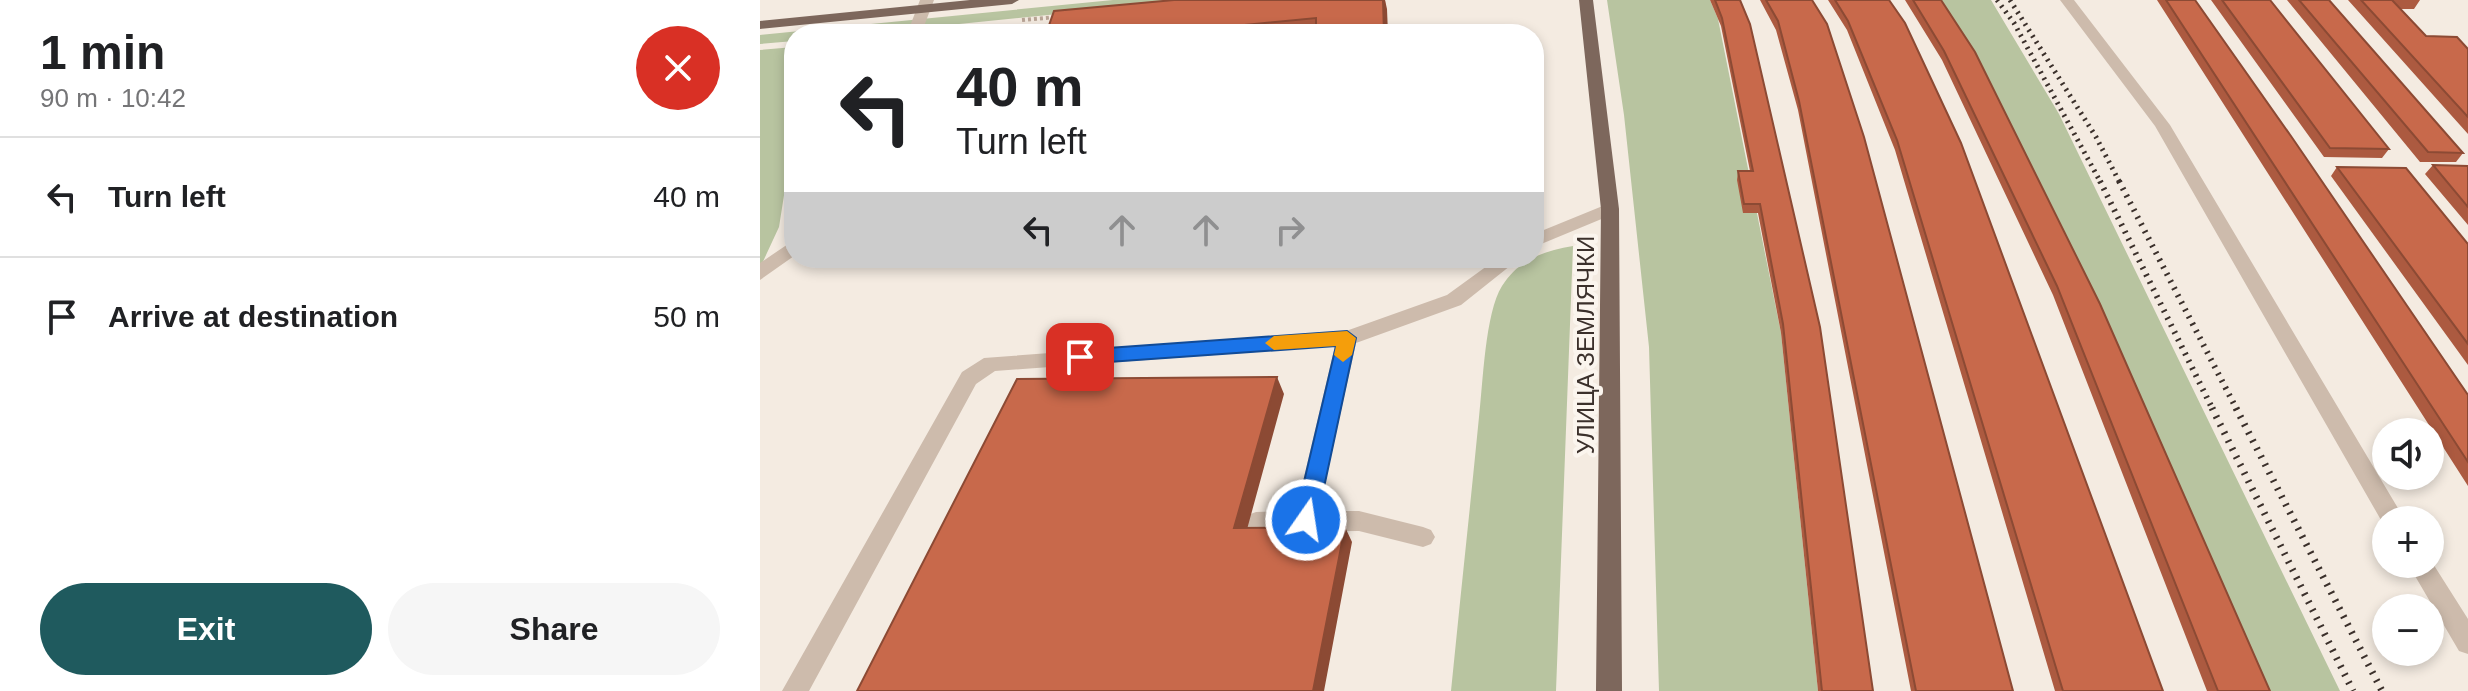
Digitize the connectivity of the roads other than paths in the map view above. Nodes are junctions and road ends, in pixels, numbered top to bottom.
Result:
1 (1012, 0) edge
2 (1586, 0) edge
3 (2067, 0) edge
4 (925, 4) edge
5 (918, 24) edge
6 (760, 25) edge
7 (1610, 209) junction
8 (1544, 234) edge
9 (784, 254) edge
10 (1497, 268) edge
11 (760, 273) edge
12 (1347, 338) junction
13 (2385, 506) edge
14 (1306, 520) junction
15 (1256, 522) dead end
16 (1423, 537) dead end
17 (2429, 578) edge
18 (2468, 642) edge
19 (795, 691) edge
20 (1609, 691) edge

1 - 4 main road
2 - 7 main road, УЛИЦА ЗЕМЛЯЧКИ
3 - 13 lane
4 - 5 lane
4 - 6 main road
7 - 8 lane
7 - 20 main road, УЛИЦА ЗЕМЛЯЧКИ
9 - 11 lane
10 - 12 lane
12 - 14 lane
12 - 19 lane
14 - 15 lane
14 - 16 lane
17 - 18 lane

